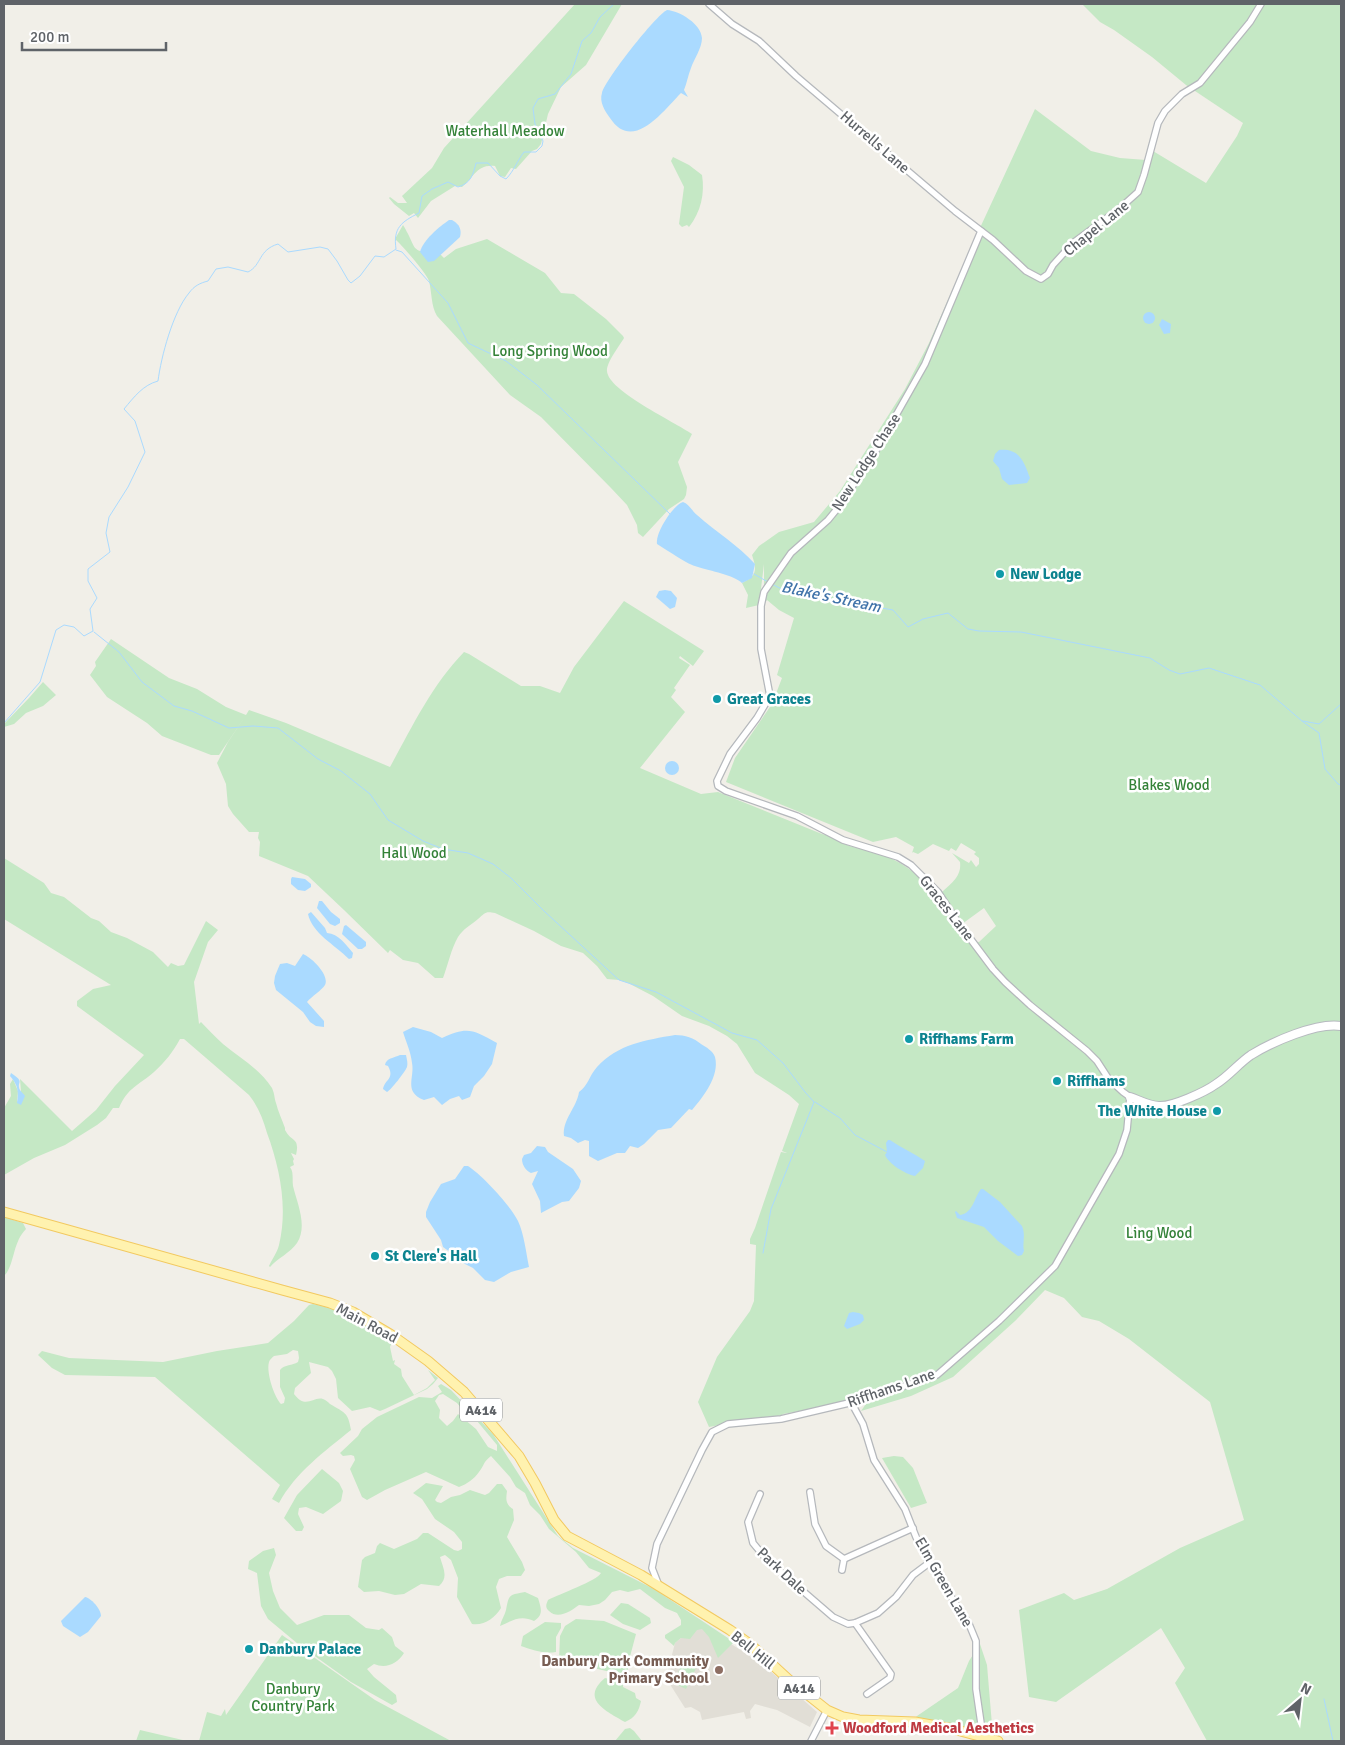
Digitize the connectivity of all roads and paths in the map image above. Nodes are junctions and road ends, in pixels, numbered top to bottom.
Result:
1 (710, 4) edge
2 (1261, 4) edge
3 (981, 231) junction
4 (1041, 279) joint
5 (718, 786) joint
6 (1341, 1026) edge
7 (1130, 1097) junction
8 (4, 1212) edge
9 (866, 1399) junction
10 (851, 1402) junction
11 (855, 1411) junction
12 (810, 1492) dead end
13 (760, 1494) dead end
14 (914, 1528) junction
15 (844, 1560) junction
16 (930, 1562) junction
17 (652, 1568) junction
18 (842, 1570) dead end
19 (641, 1575) junction
20 (659, 1586) junction
21 (855, 1624) junction
22 (866, 1694) dead end
23 (826, 1710) junction
24 (983, 1737) junction
25 (811, 1741) edge
26 (998, 1741) edge

1 - 3 street, Hurrells Lane
2 - 4 street, Chapel Lane
3 - 4 street, Hurrells Lane
3 - 5 street, New Lodge Chase
5 - 7 street, Graces Lane
6 - 7 street
7 - 9 street, Riffhams Lane
8 - 19 main road, Main Road / A414
9 - 10 street, Riffhams Lane
9 - 11 street
10 - 11 street, Elm Green Lane
10 - 17 street, Riffhams Lane
11 - 14 street, Elm Green Lane
12 - 15 street
13 - 21 street, Park Dale
14 - 15 street
14 - 16 street, Elm Green Lane
15 - 18 street
16 - 21 street
16 - 24 street, Elm Green Lane
17 - 19 street
17 - 20 street
19 - 20 main road, Bell Hill / A414
20 - 23 main road, Bell Hill / A414
21 - 22 street
23 - 24 main road, Bell Hill / A414
23 - 25 street
24 - 26 main road, A414

